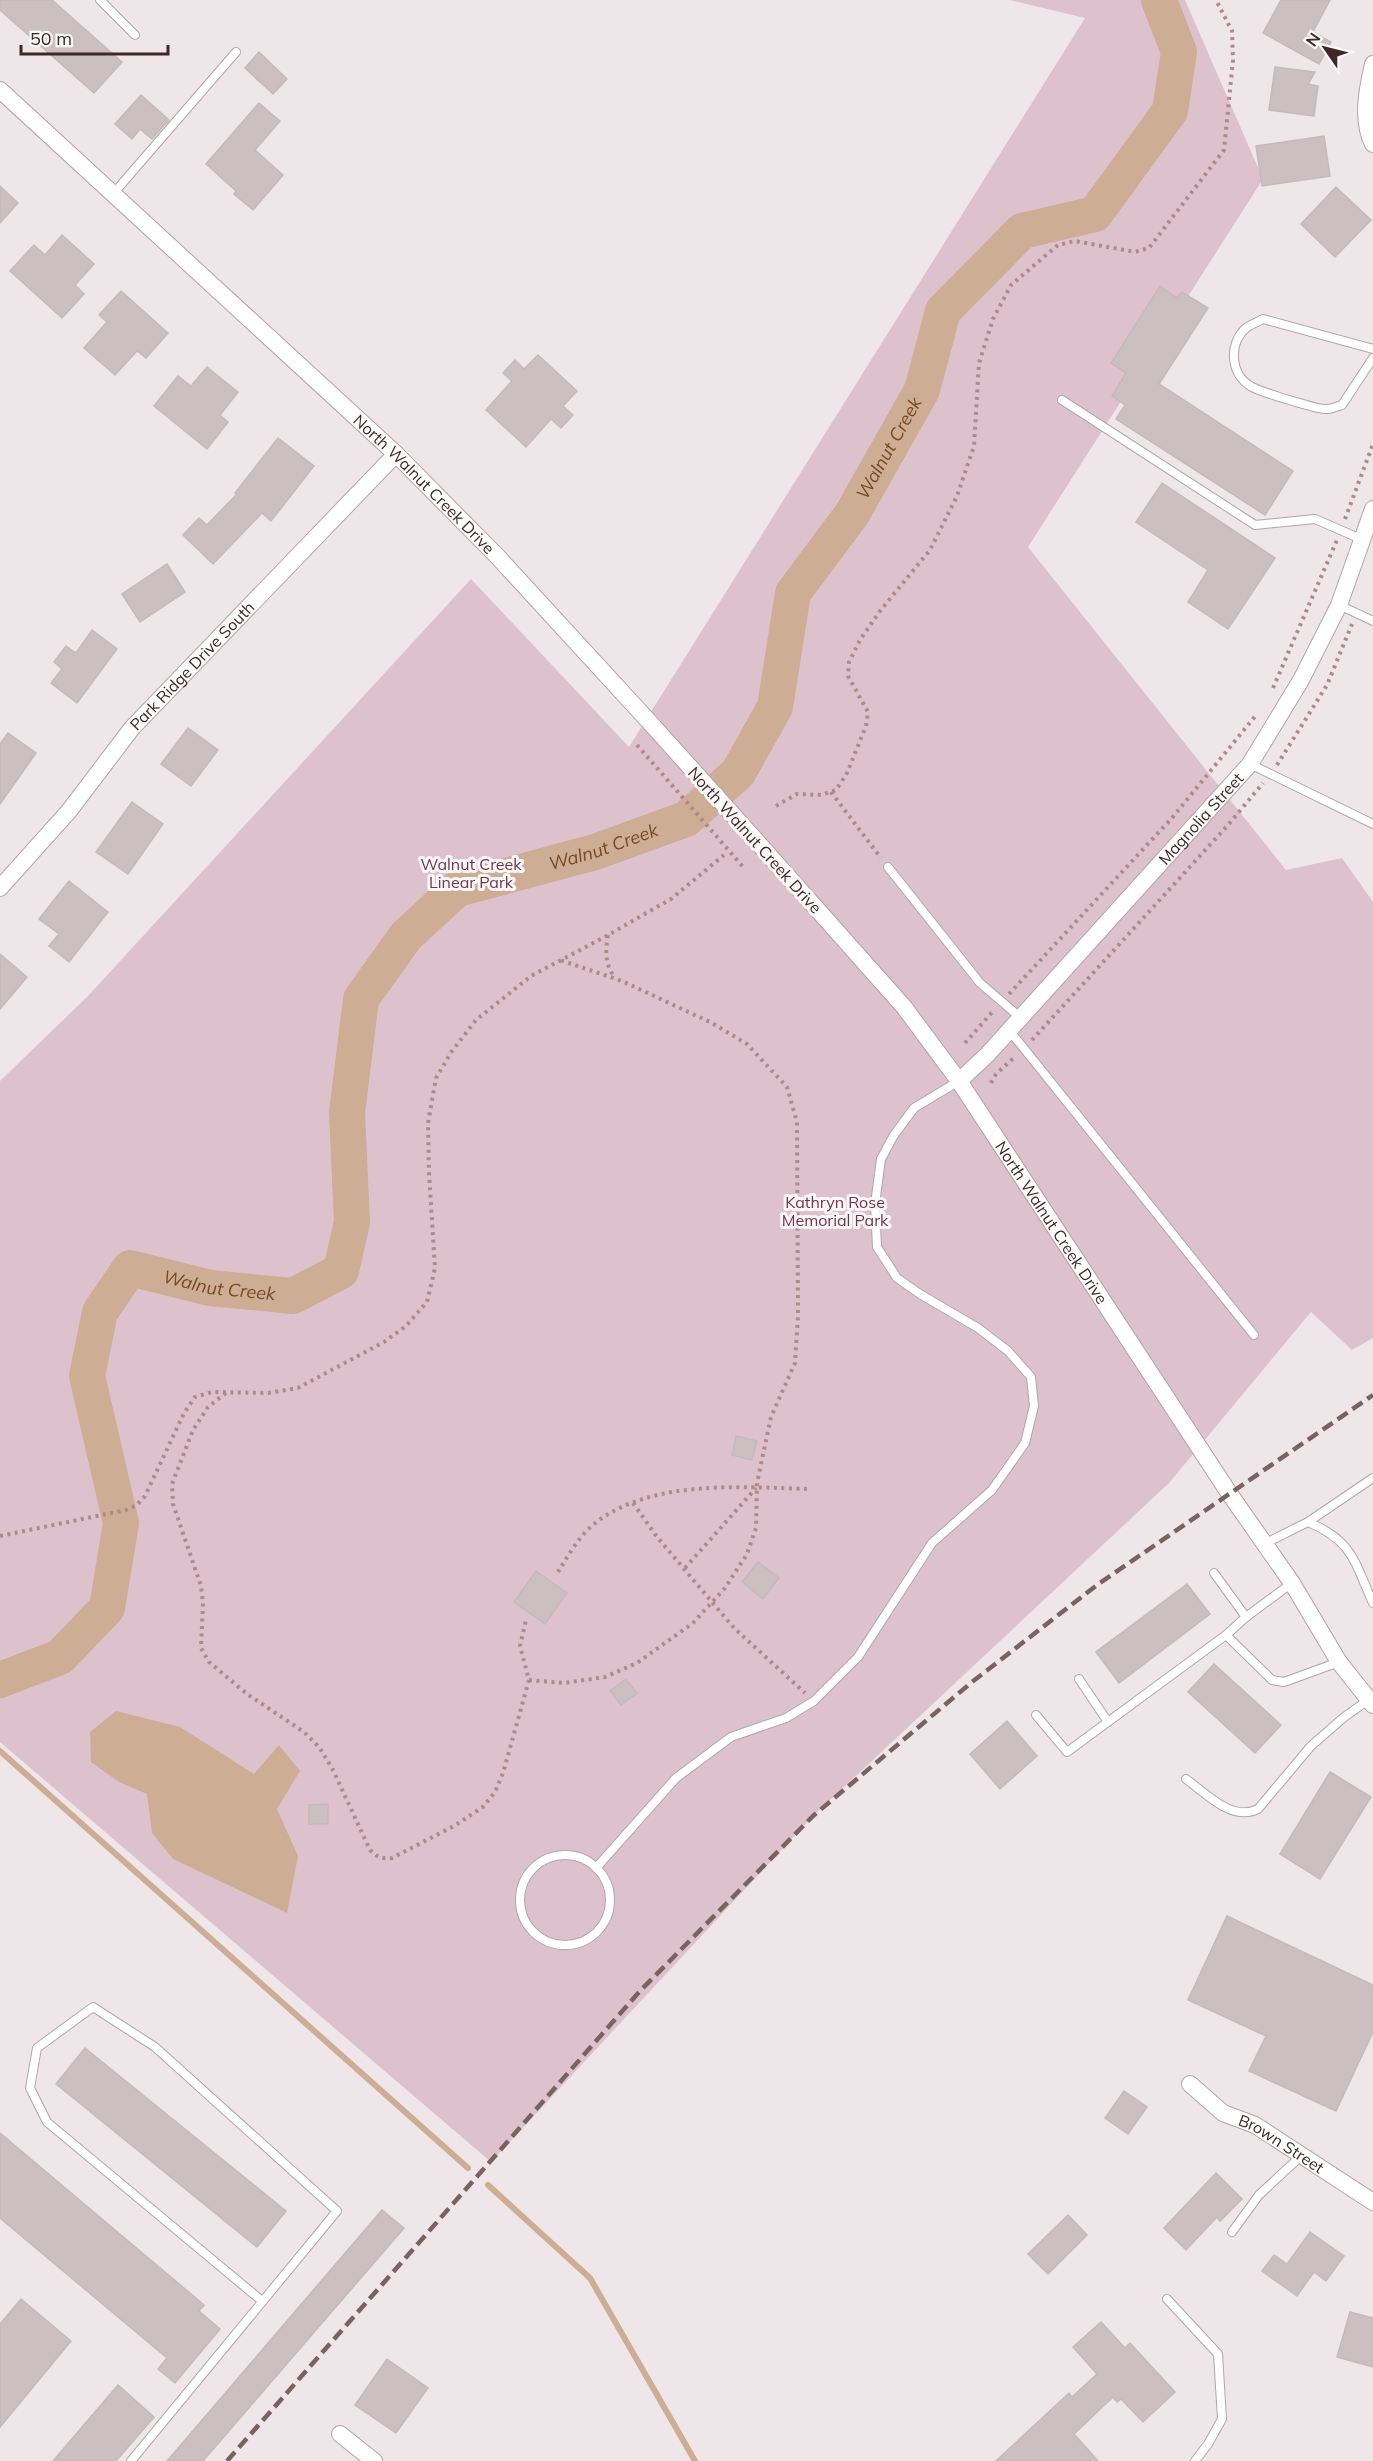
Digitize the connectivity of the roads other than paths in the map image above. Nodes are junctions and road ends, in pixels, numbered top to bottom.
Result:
1 (100, 0) edge
2 (135, 35) dead end
3 (236, 52) dead end
4 (1373, 64) edge
5 (0, 90) edge
6 (1373, 144) edge
7 (113, 194) junction
8 (1373, 349) edge
9 (1373, 358) edge
10 (1062, 400) dead end
11 (396, 454) junction
12 (1373, 509) edge
13 (1361, 539) junction
14 (1339, 605) junction
15 (1373, 621) edge
16 (1250, 764) junction
17 (1373, 824) edge
18 (888, 867) road end
19 (0, 888) edge
20 (1015, 1024) junction
21 (959, 1081) junction
22 (1254, 1335) dead end
23 (1373, 1478) edge
24 (1308, 1522) junction
25 (1263, 1544) junction
26 (1214, 1573) dead end
27 (1292, 1583) junction
28 (1373, 1603) edge
29 (1246, 1617) junction
30 (1226, 1635) junction
31 (1339, 1662) junction
32 (1079, 1679) dead end
33 (1372, 1700) edge
34 (1036, 1715) dead end
35 (1108, 1722) junction
36 (1186, 1779) dead end
37 (596, 1868) junction
38 (1190, 2084) dead end
39 (1303, 2155) junction
40 (1373, 2202) edge
41 (1232, 2232) dead end
42 (1167, 2299) dead end
43 (262, 2301) junction
44 (340, 2434) dead end
45 (131, 2461) edge
46 (374, 2461) edge
47 (1195, 2461) edge

1 - 2 lane
3 - 7 lane
4 - 6 main road
5 - 7 main road, North Walnut Creek Drive
7 - 11 main road, North Walnut Creek Drive
8 - 9 lane
10 - 13 lane
11 - 19 main road, Park Ridge Drive South
11 - 21 main road, North Walnut Creek Drive, bridge
12 - 13 main road, Magnolia Street
13 - 14 main road, Magnolia Street
14 - 15 lane
14 - 16 main road, Magnolia Street
16 - 17 lane
16 - 20 main road, Magnolia Street
18 - 20 lane
20 - 21 main road, Magnolia Street
20 - 22 lane
21 - 25 main road, North Walnut Creek Drive
21 - 37 lane
23 - 24 lane
24 - 25 lane
24 - 28 lane
25 - 27 main road, North Walnut Creek Drive
26 - 29 lane
27 - 29 lane
27 - 31 main road, North Walnut Creek Drive
29 - 30 lane
30 - 31 lane
30 - 35 lane
31 - 33 main road, North Walnut Creek Drive
32 - 35 lane
33 - 36 lane
34 - 35 lane
37 - 37 lane
38 - 39 main road, Brown Street
39 - 40 main road, Brown Street
39 - 41 lane
42 - 47 lane
43 - 43 lane
43 - 45 lane
44 - 46 main road

